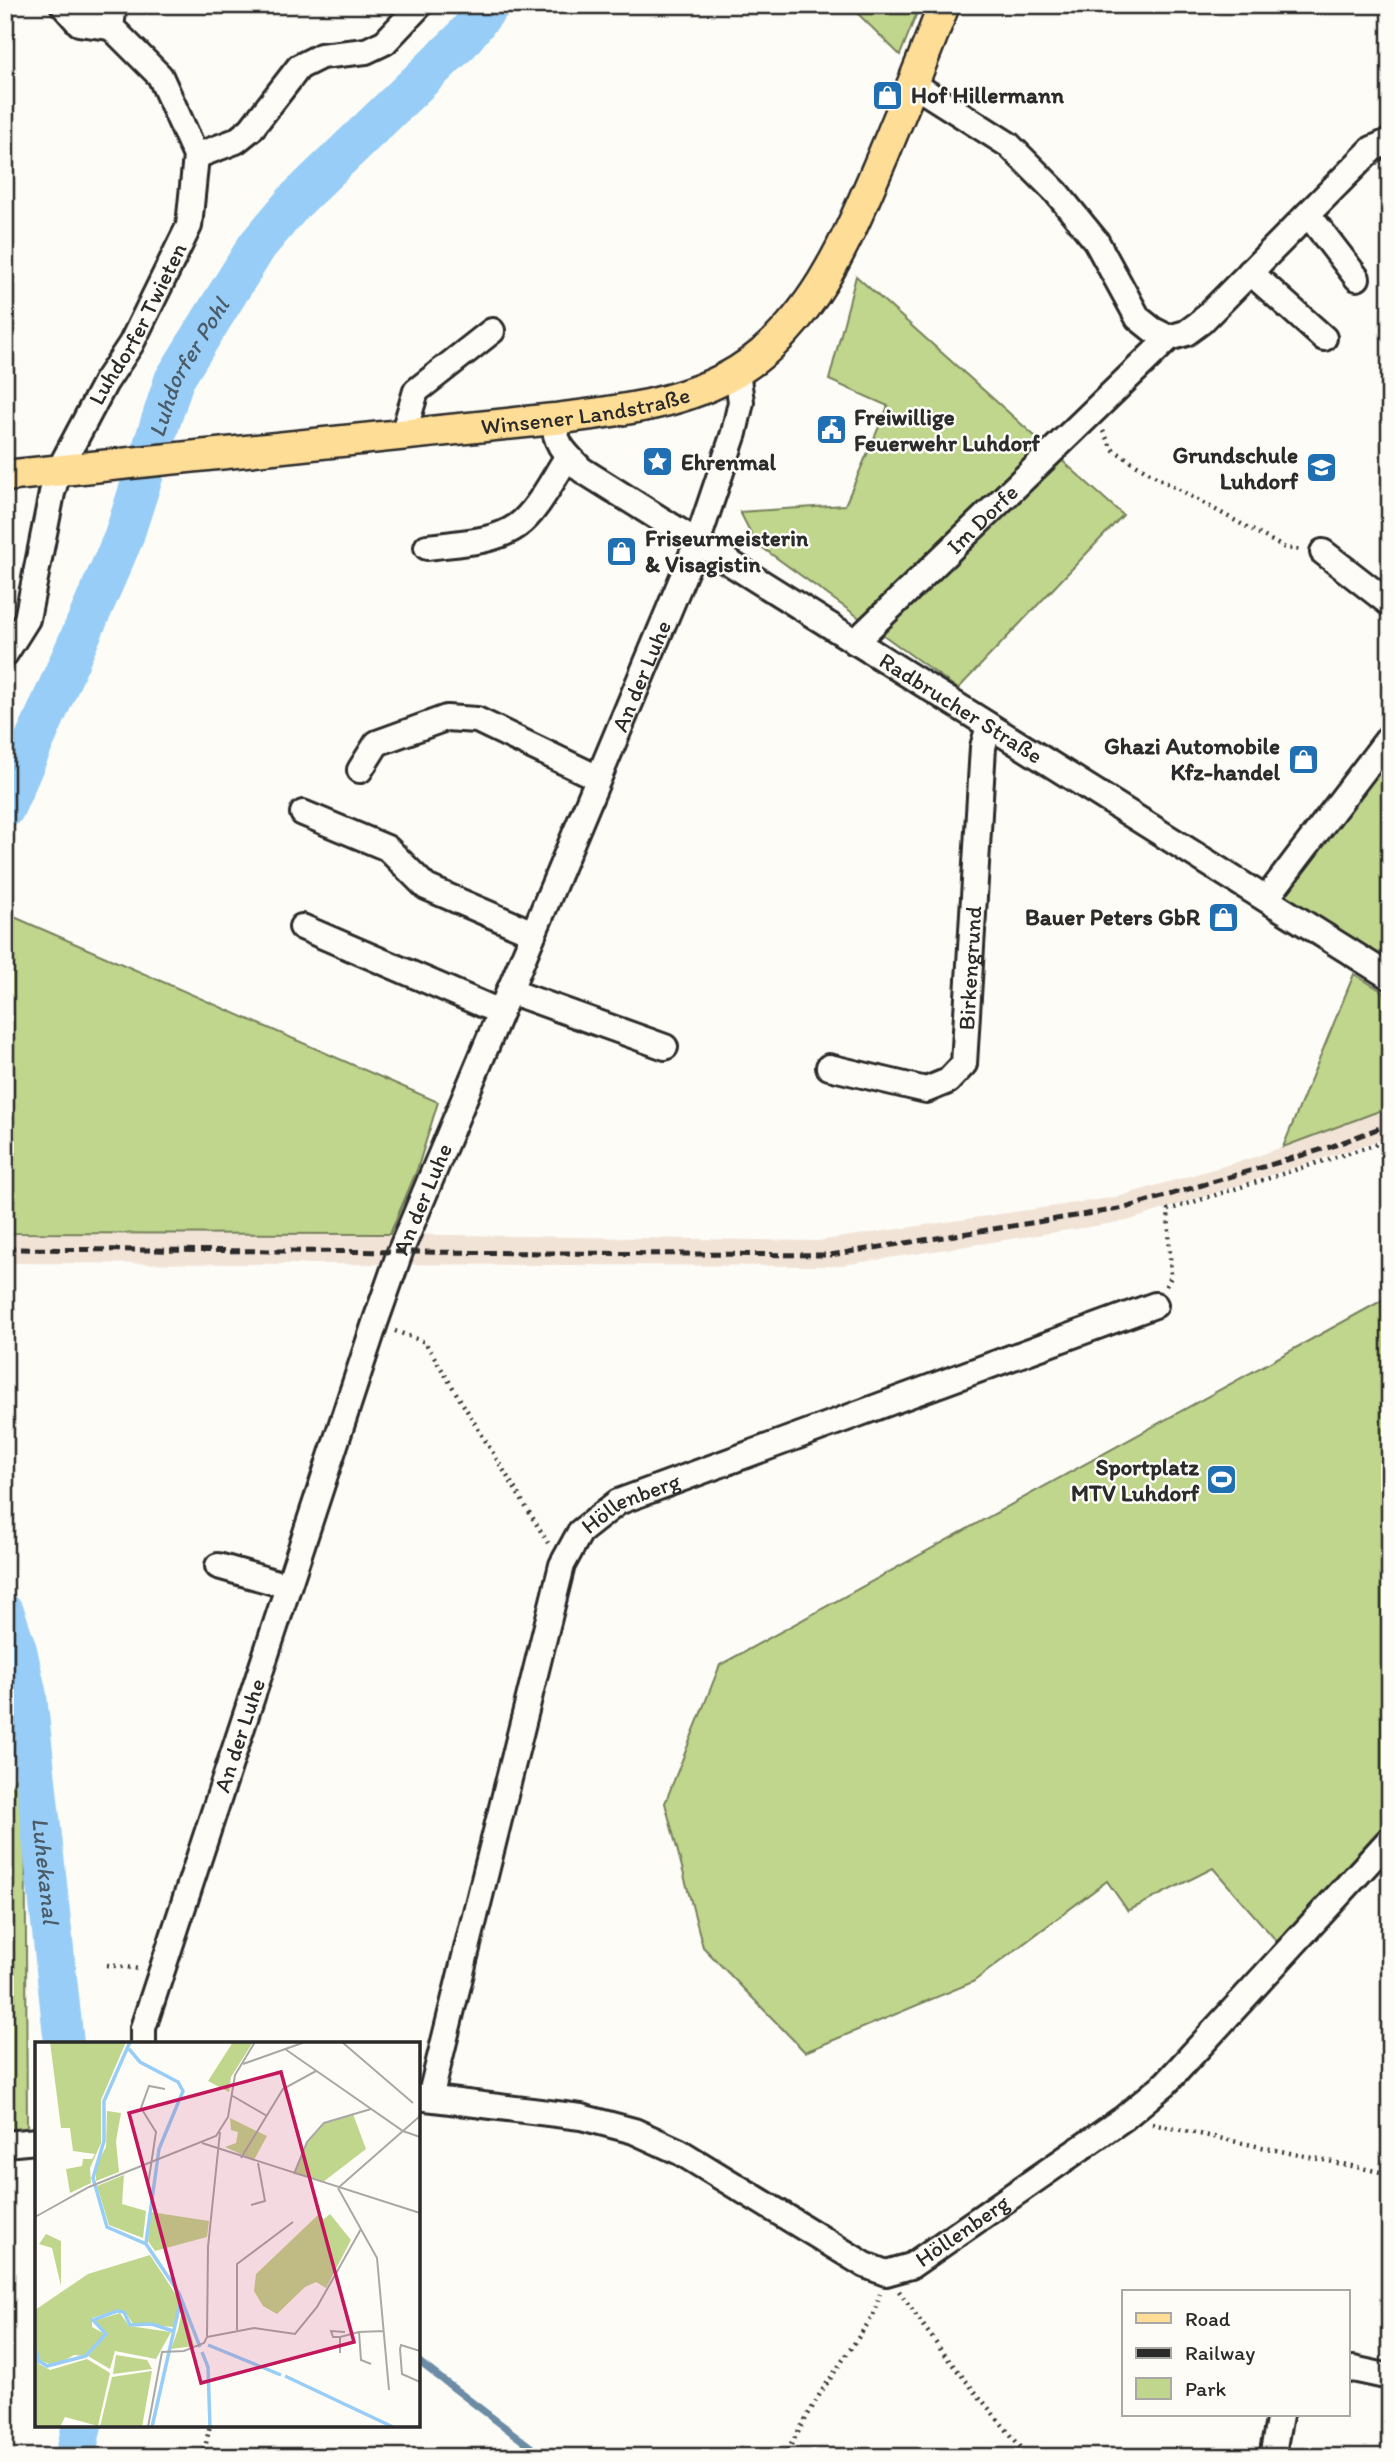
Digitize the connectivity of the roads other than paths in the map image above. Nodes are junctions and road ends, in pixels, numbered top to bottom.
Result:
1 (63, 5) edge
2 (419, 5) edge
3 (944, 5) edge
4 (112, 16) edge
5 (913, 84) junction
6 (1390, 141) edge
7 (196, 156) junction
8 (1308, 214) junction
9 (1251, 272) junction
10 (1357, 278) dead end
11 (492, 331) dead end
12 (1169, 338) junction
13 (1324, 338) dead end
14 (737, 371) junction
15 (554, 419) junction
16 (403, 435) junction
17 (568, 456) junction
18 (59, 470) junction
19 (5, 476) edge
20 (697, 543) junction
21 (427, 547) dead end
22 (1323, 552) road end
23 (1390, 604) edge
24 (855, 642) junction
25 (5, 654) edge
26 (989, 726) junction
27 (1390, 736) edge
28 (360, 770) dead end
29 (598, 778) junction
30 (303, 813) dead end
31 (1266, 899) junction
32 (302, 927) dead end
33 (533, 933) junction
34 (1390, 977) edge
35 (505, 1002) junction
36 (665, 1046) dead end
37 (829, 1067) dead end
38 (1155, 1305) road end
39 (218, 1566) dead end
40 (288, 1586) junction
41 (1390, 1839) edge
42 (143, 2042) edge
43 (424, 2097) edge
44 (35, 2141) edge
45 (5, 2144) edge
46 (1350, 2368) edge
47 (1390, 2377) edge
48 (1280, 2416) edge
49 (1272, 2457) edge

1 - 4 street
2 - 7 street
3 - 5 main road, Winsener Landstraße
4 - 7 street, Luhdorfer Twieten
5 - 12 street
5 - 14 main road, Winsener Landstraße
6 - 8 street, Im Dorfe
7 - 18 street, Luhdorfer Twieten
8 - 9 street, Im Dorfe
8 - 10 street
9 - 12 street, Im Dorfe
9 - 13 street
11 - 16 street
12 - 24 street, Im Dorfe
14 - 15 main road, Winsener Landstraße
14 - 20 street, An der Luhe
15 - 16 main road, Winsener Landstraße
15 - 17 street, Radbrucher Straße
16 - 18 main road, Winsener Landstraße
17 - 20 street, Radbrucher Straße
17 - 21 street
18 - 19 main road, Winsener Landstraße
18 - 25 street, Luhdorfer Twieten
20 - 24 street, Radbrucher Straße
20 - 29 street, An der Luhe
22 - 23 street
24 - 26 street, Radbrucher Straße
26 - 31 street, Radbrucher Straße
26 - 37 street, Birkengrund
27 - 31 street
28 - 29 street
29 - 33 street, An der Luhe
30 - 33 street
31 - 34 street, Radbrucher Straße
32 - 35 street
33 - 35 street, An der Luhe
35 - 36 street
35 - 40 street, An der Luhe
38 - 43 street, Höllenberg
39 - 40 street
40 - 42 street, An der Luhe
41 - 43 street, Höllenberg
44 - 45 street
46 - 47 street
48 - 49 street

